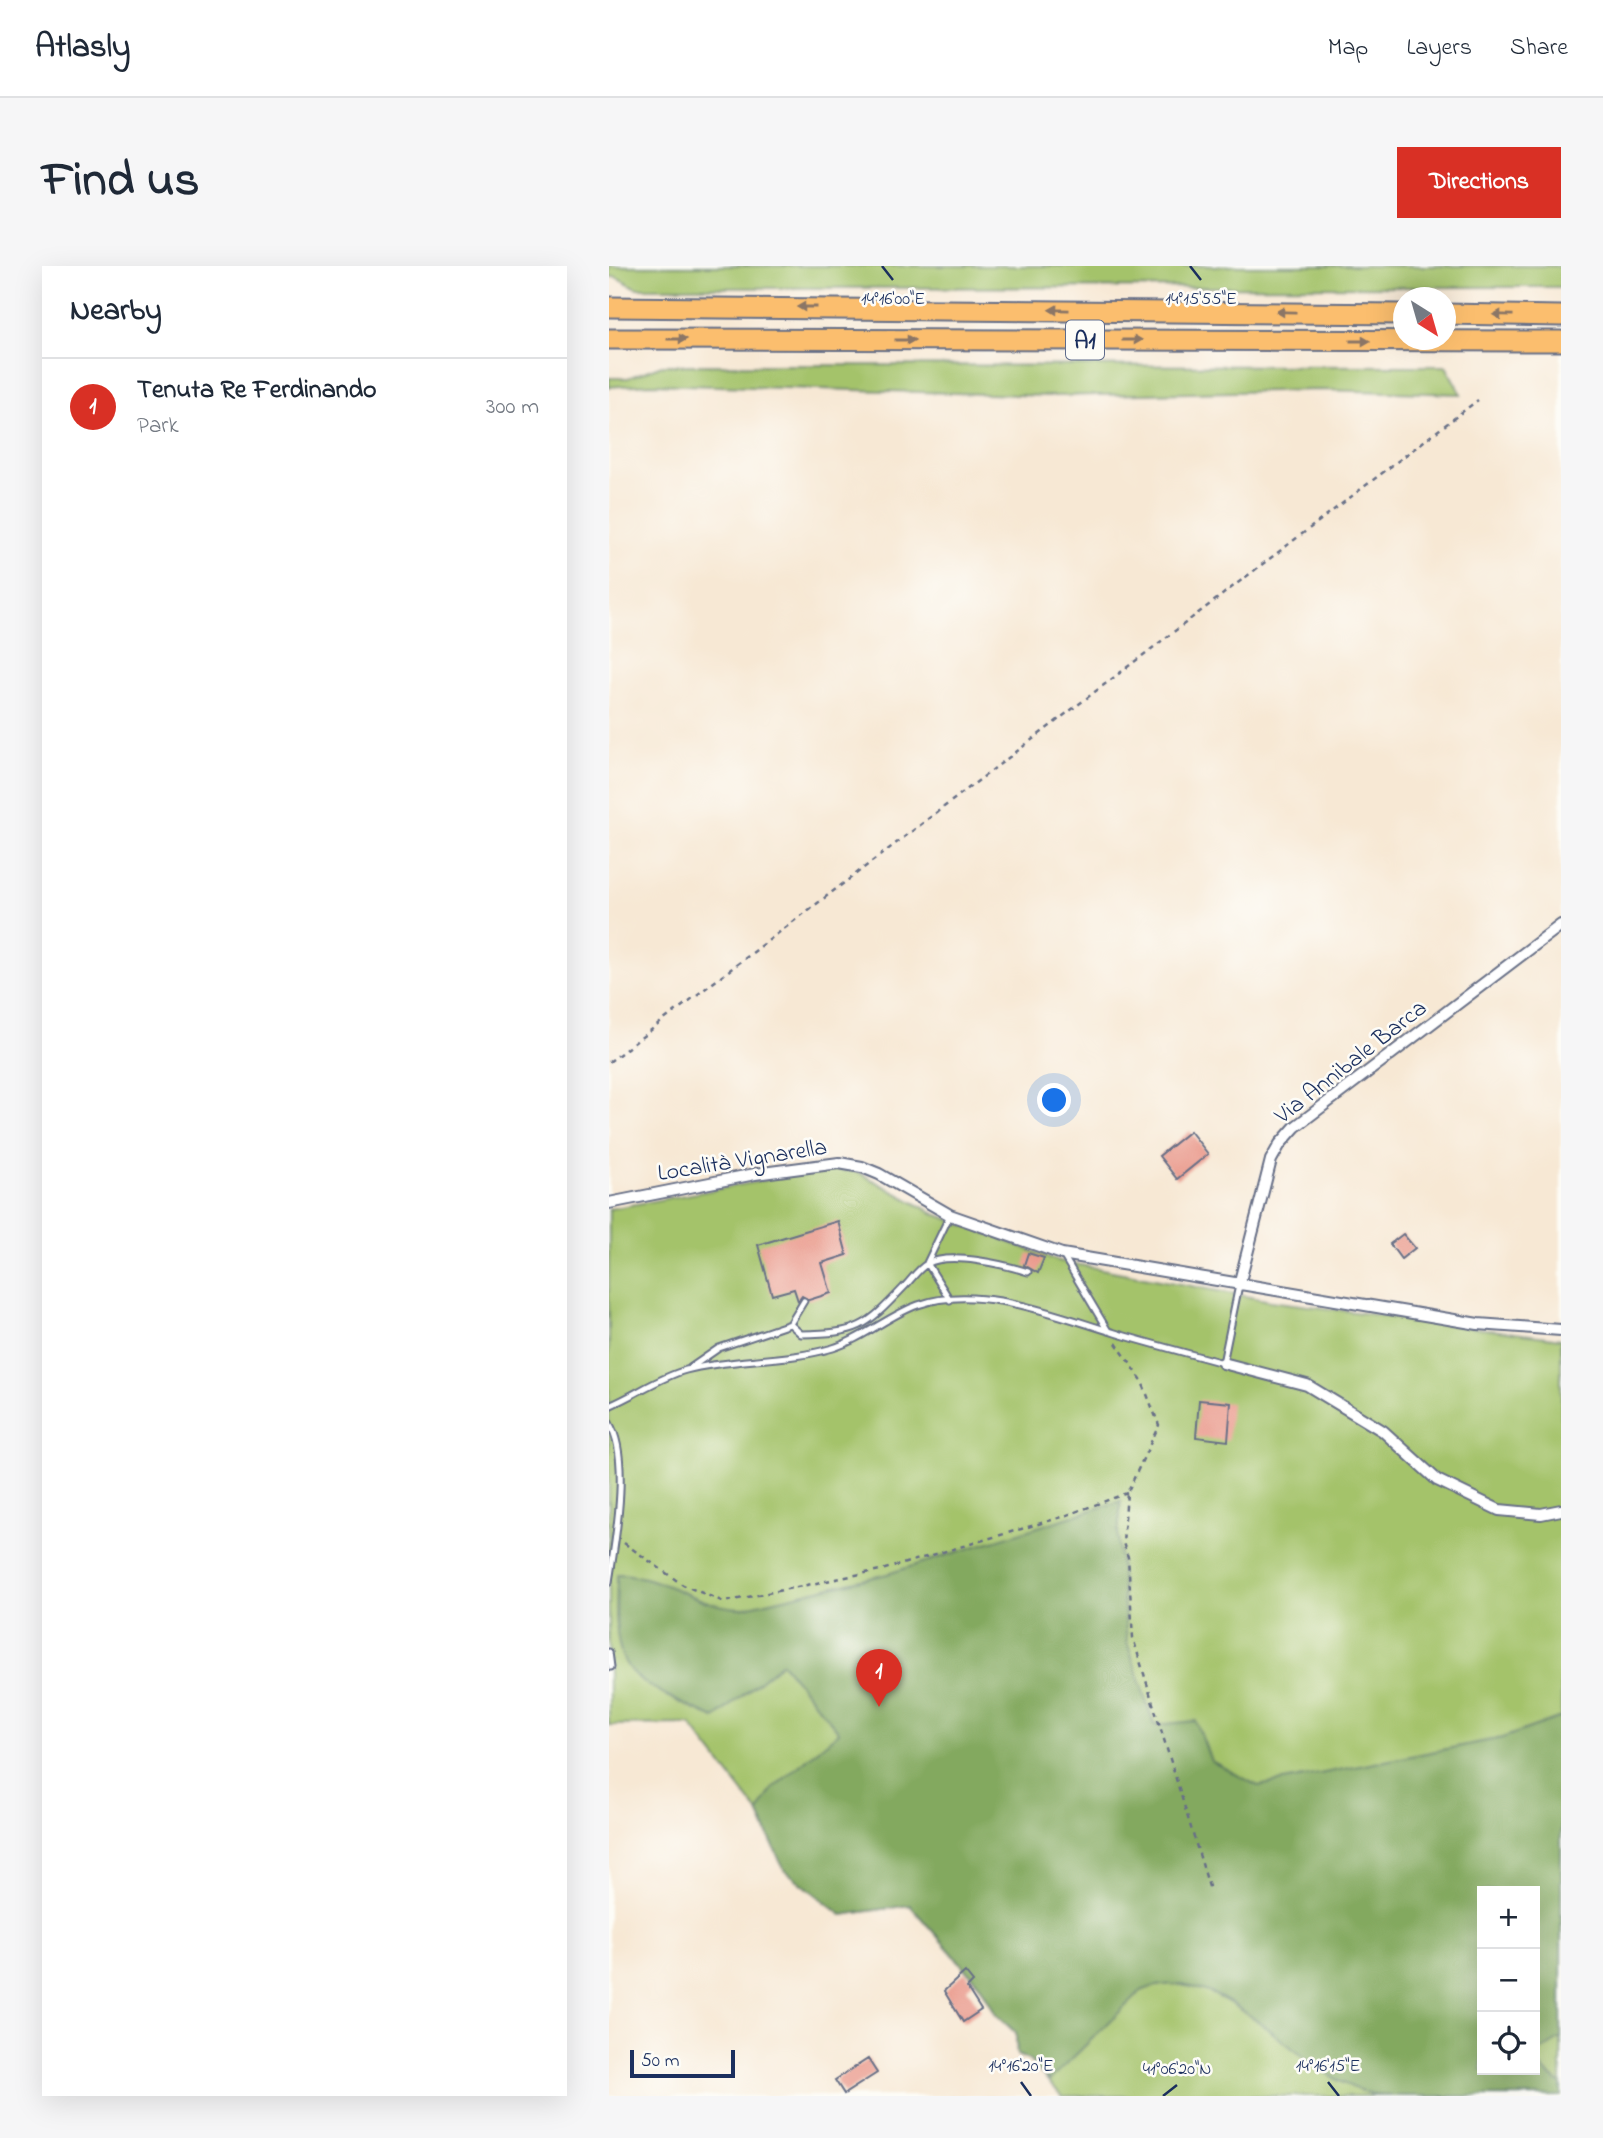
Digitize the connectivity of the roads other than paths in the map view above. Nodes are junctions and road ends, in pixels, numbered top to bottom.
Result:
1 (609, 307) edge
2 (1393, 314) edge
3 (1456, 314) edge
4 (1561, 316) edge
5 (609, 339) edge
6 (1561, 341) edge
7 (1561, 925) edge
8 (609, 1203) edge
9 (950, 1215) junction
10 (1062, 1254) junction
11 (927, 1263) junction
12 (1028, 1272) dead end
13 (1239, 1285) junction
14 (950, 1300) junction
15 (804, 1301) dead end
16 (790, 1324) junction
17 (1561, 1330) edge
18 (1108, 1331) junction
19 (1223, 1363) junction
20 (687, 1370) junction
21 (609, 1406) edge
22 (609, 1423) edge
23 (1561, 1510) edge
24 (609, 1582) edge
25 (609, 1653) edge
26 (611, 1667) dead end

2 -> 1 highway, A1
4 -> 3 highway
5 -> 6 highway, A1
7 - 13 street, Via Annibale Barca
8 - 9 street, Località Vignarella
9 - 10 street, Località Vignarella
9 - 11 lane
10 - 13 street, Località Vignarella
10 - 18 lane
11 - 12 lane
11 - 14 lane
11 - 16 lane
13 - 17 street, Località Vignarella
13 - 19 lane, Via Annibale Barca
14 - 18 lane
14 - 20 lane
15 - 16 lane
16 - 20 lane
18 - 19 lane
19 - 23 street
20 - 21 lane
22 - 24 lane
25 - 26 lane

